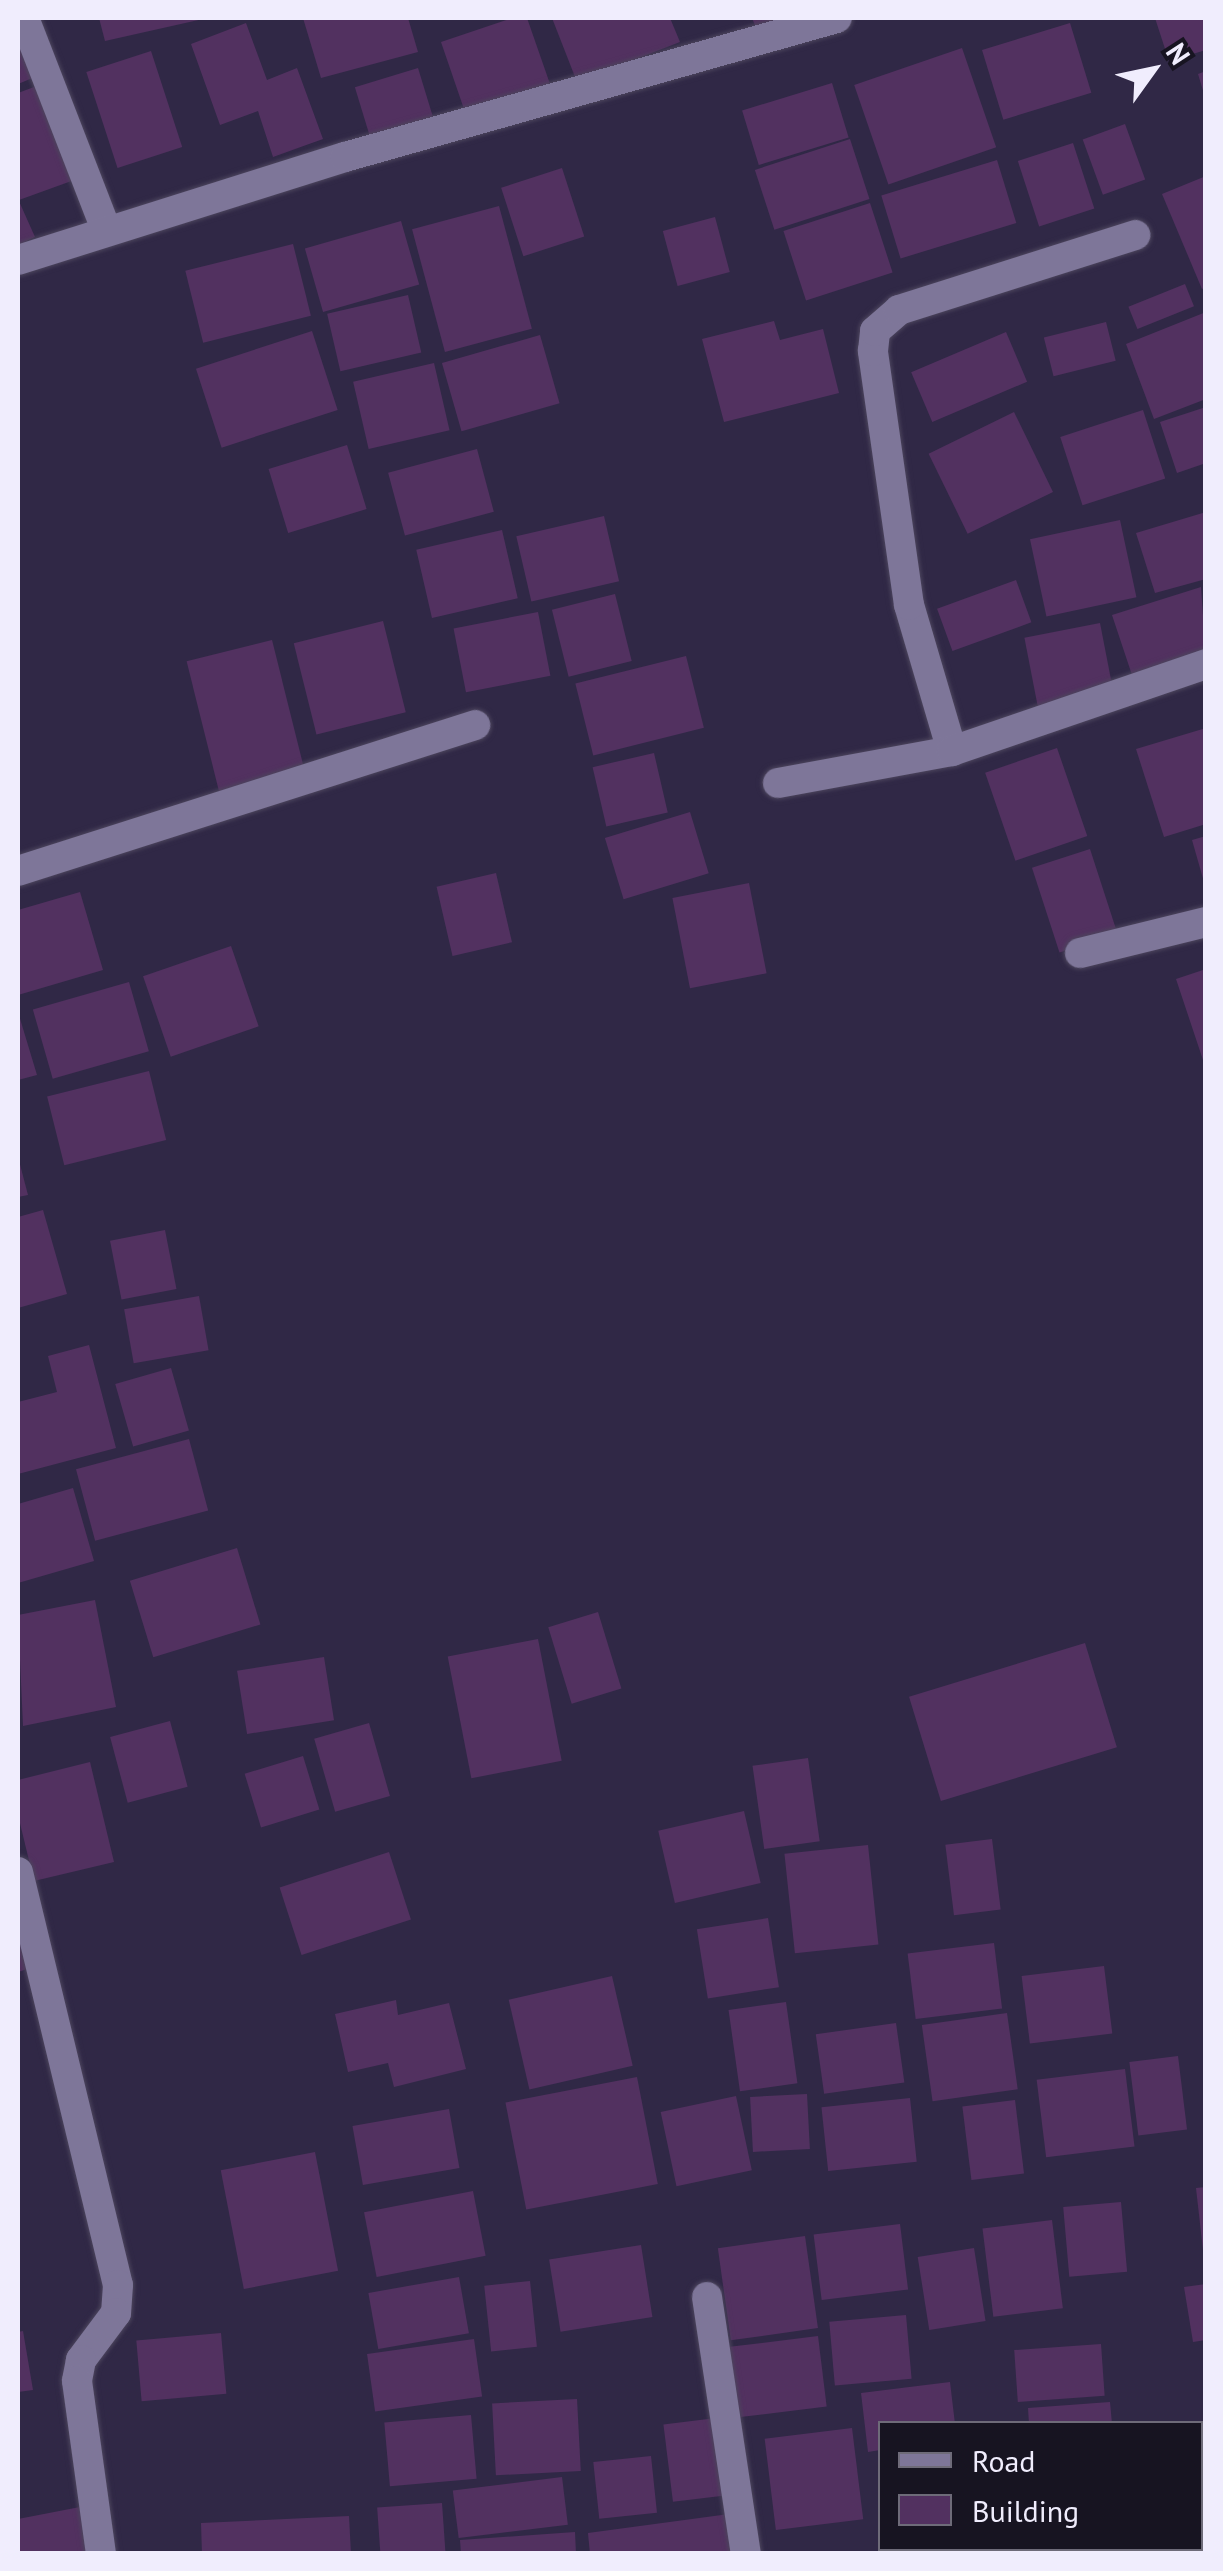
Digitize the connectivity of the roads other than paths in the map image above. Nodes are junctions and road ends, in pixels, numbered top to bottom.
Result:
1 (24, 18) edge
2 (837, 18) edge
3 (106, 229) junction
4 (1135, 235) dead end
5 (18, 260) edge
6 (1206, 664) edge
7 (476, 726) dead end
8 (952, 751) junction
9 (778, 783) dead end
10 (18, 870) edge
11 (1206, 922) edge
12 (1080, 953) dead end
13 (18, 1872) edge
14 (707, 2297) dead end
15 (102, 2554) edge
16 (746, 2554) edge

1 - 3 street
2 - 3 street
3 - 5 street
4 - 8 street
6 - 8 street
7 - 10 street
8 - 9 street
11 - 12 street
13 - 15 street
14 - 16 street

